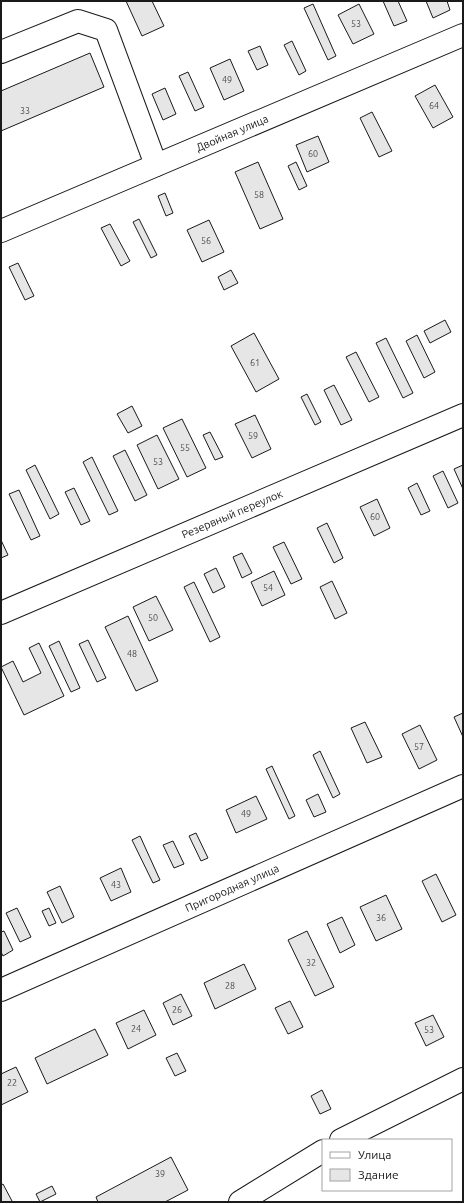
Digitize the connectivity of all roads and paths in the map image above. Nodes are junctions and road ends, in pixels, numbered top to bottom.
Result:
1 (463, 35) edge
2 (3, 46) edge
3 (156, 165) junction
4 (1, 231) edge
5 (463, 415) edge
6 (1, 613) edge
7 (463, 786) edge
8 (1, 990) edge
9 (463, 1079) edge
10 (343, 1139) edge
11 (322, 1152) edge
12 (240, 1202) edge

1 - 3 street, Двойная улица
2 - 3 street
3 - 4 street, Двойная улица
5 - 6 street, Резервный переулок
7 - 8 street, Пригородная улица
9 - 10 street
11 - 12 street

